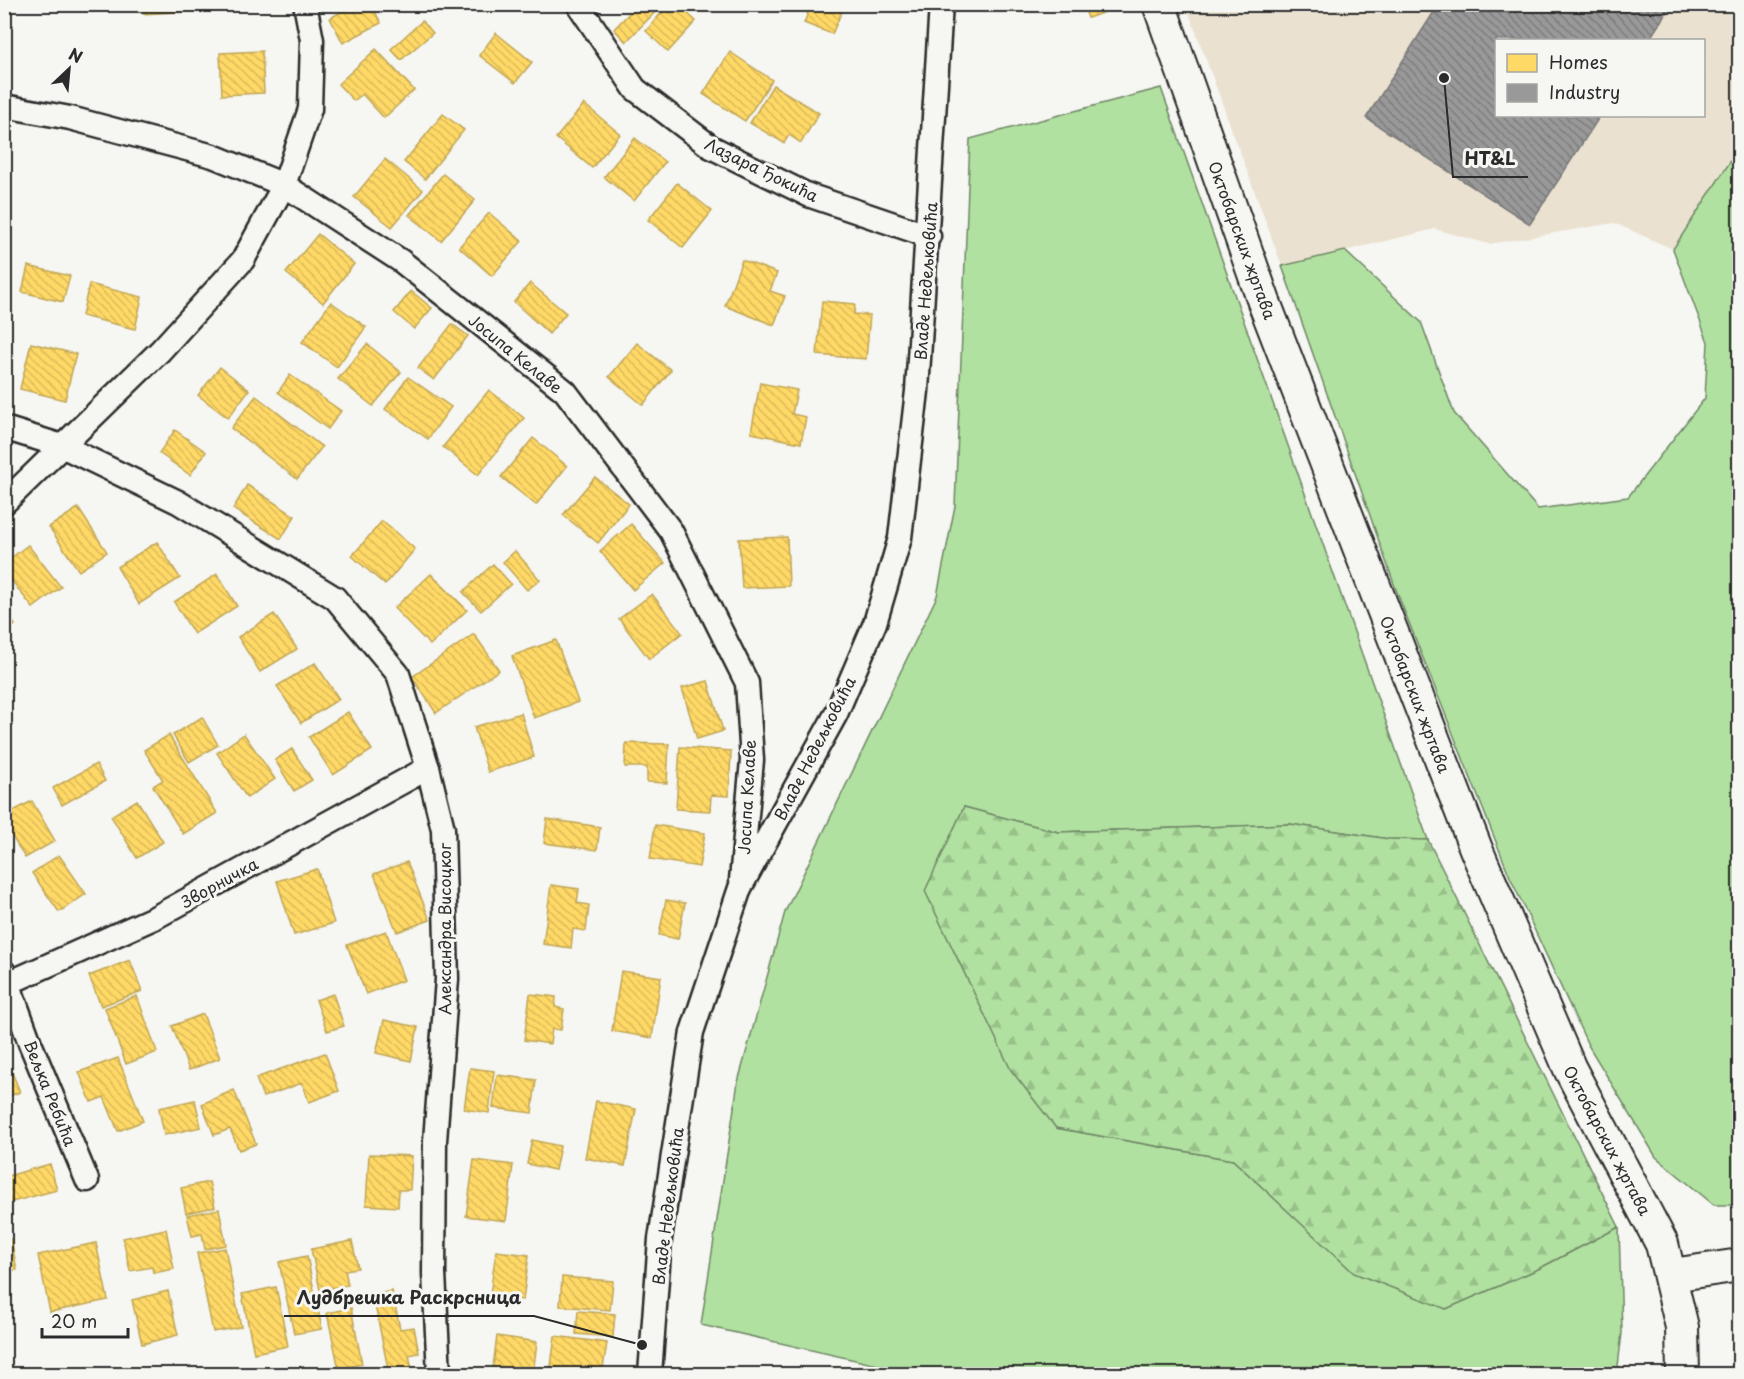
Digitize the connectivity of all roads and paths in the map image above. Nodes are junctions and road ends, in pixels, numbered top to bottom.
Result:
1 (305, 4) edge
2 (578, 4) edge
3 (941, 4) edge
4 (1159, 4) edge
5 (4, 106) edge
6 (284, 185) junction
7 (929, 236) junction
8 (4, 428) edge
9 (62, 446) junction
10 (4, 503) edge
11 (428, 768) junction
12 (740, 888) junction
13 (6, 980) edge
14 (87, 1180) dead end
15 (1740, 1265) edge
16 (1672, 1275) junction
17 (439, 1374) edge
18 (650, 1374) edge
19 (1683, 1374) edge

1 - 6 street
2 - 7 street, Лазара Ђокића
3 - 7 street, Владе Недељковића
4 - 16 street, Октобарских жртава
5 - 6 street, Јосипа Келаве
6 - 9 street
6 - 12 street, Јосипа Келаве
7 - 12 street, Владе Недељковића
8 - 9 street, Александра Висоцког
9 - 10 street
9 - 11 street, Александра Висоцког
11 - 13 street, Зворничка
11 - 17 street, Александра Висоцког
12 - 18 street, Владе Недељковића
13 - 14 street, Вељка Ребића
15 - 16 street
16 - 19 street, Октобарских жртава

